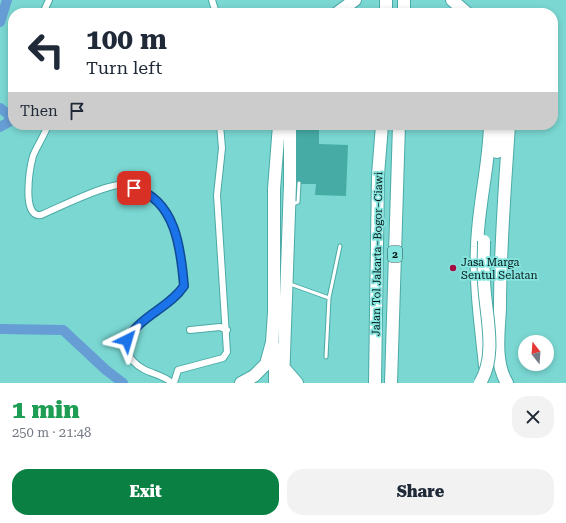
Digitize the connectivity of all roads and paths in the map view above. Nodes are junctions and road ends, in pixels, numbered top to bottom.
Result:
1 (355, 0) edge
2 (442, 0) edge
3 (452, 0) edge
4 (344, 8) edge
5 (451, 8) edge
6 (461, 8) edge
7 (46, 130) edge
8 (220, 130) edge
9 (279, 130) edge
10 (290, 130) edge
11 (374, 130) edge
12 (382, 130) edge
13 (399, 130) edge
14 (490, 130) edge
15 (498, 130) edge
16 (509, 130) edge
17 (378, 175) junction
18 (300, 183) dead end
19 (289, 205) junction
20 (340, 246) dead end
21 (286, 282) junction
22 (329, 298) junction
23 (274, 312) junction
24 (190, 330) dead end
25 (227, 330) junction
26 (326, 357) dead end
27 (485, 365) junction
28 (284, 368) junction
29 (173, 383) edge
30 (241, 383) edge
31 (275, 383) edge
32 (283, 383) edge
33 (297, 383) edge
34 (374, 383) edge
35 (391, 383) edge
36 (477, 383) edge
37 (480, 383) edge
38 (485, 383) edge
39 (507, 383) edge

1 - 4 highway
2 - 5 highway
3 - 6 highway
7 - 29 street
8 - 25 street
9 - 23 highway
10 - 19 highway
11 - 17 highway
12 - 17 highway, Jalan Tol Jakarta–Bogor–Ciawi / 2
13 - 35 highway, Jalan Tol Jakarta–Bogor–Ciawi / 2
14 - 27 highway
15 - 37 highway, bridge
16 - 39 highway
17 - 34 highway, Jalan Tol Jakarta–Bogor–Ciawi / 2
18 - 19 lane
19 - 21 highway
20 - 22 lane
21 - 22 lane
21 - 28 highway
22 - 26 lane
23 - 30 highway
23 - 31 highway
24 - 25 street
25 - 29 street
27 - 36 highway
27 - 38 highway
28 - 32 highway
28 - 33 highway

